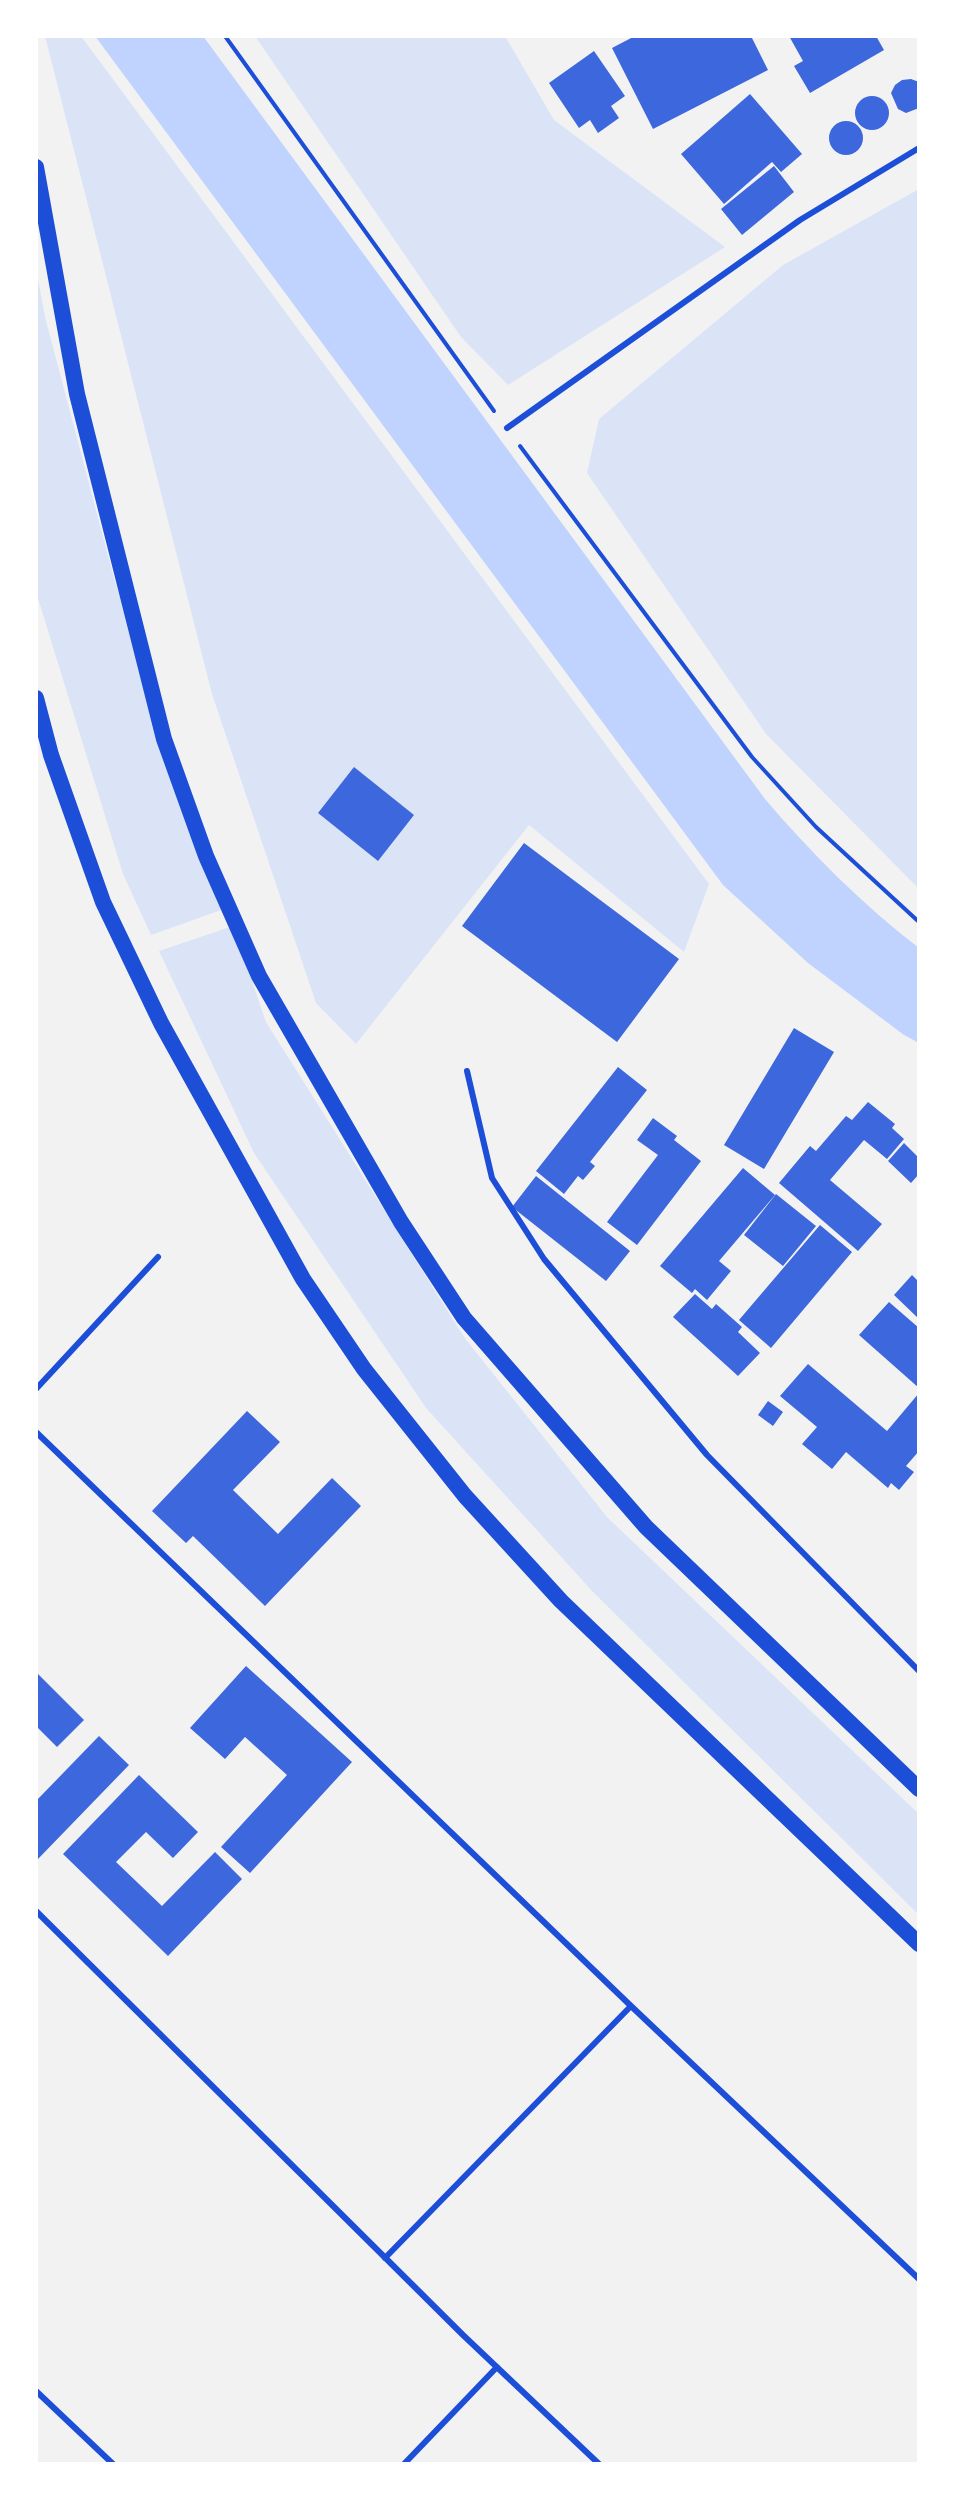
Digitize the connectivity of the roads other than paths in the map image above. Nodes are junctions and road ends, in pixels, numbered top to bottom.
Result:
1 (919, 148) edge
2 (36, 166) edge
3 (507, 428) road end
4 (36, 698) edge
5 (467, 1071) dead end
6 (158, 1257) dead end
7 (36, 1389) edge
8 (36, 1432) edge
9 (919, 1671) edge
10 (919, 1789) edge
11 (36, 1911) edge
12 (919, 1944) edge
13 (631, 2006) junction
14 (385, 2258) junction
15 (919, 2278) edge
16 (497, 2367) junction
17 (36, 2391) edge
18 (113, 2464) edge
19 (404, 2464) edge
20 (598, 2464) edge

1 - 3 street
2 - 10 highway
4 - 12 highway
5 - 9 street
6 - 7 street
8 - 13 street
11 - 14 street
13 - 14 street
13 - 15 street
14 - 16 street
16 - 19 street
16 - 20 street
17 - 18 street

